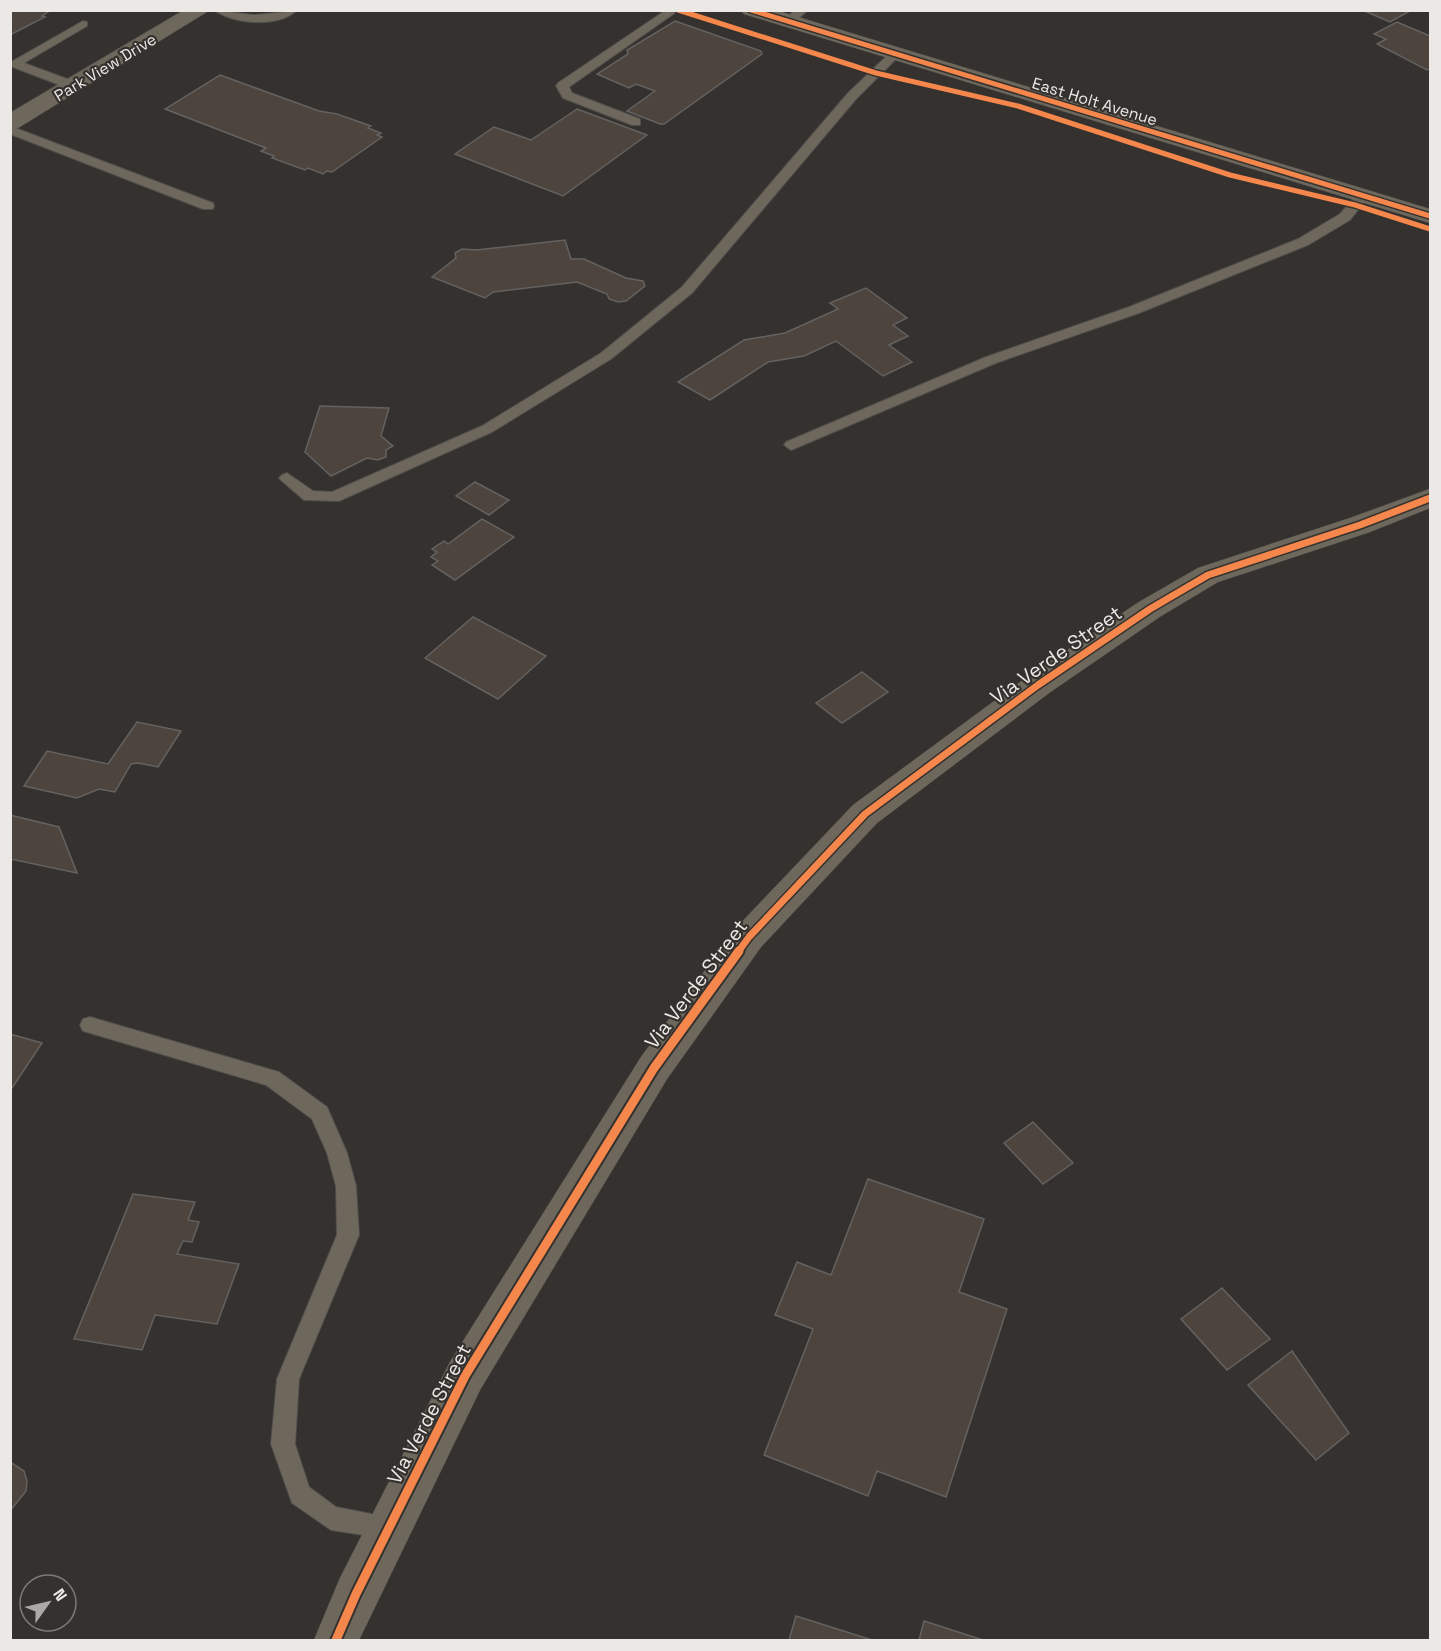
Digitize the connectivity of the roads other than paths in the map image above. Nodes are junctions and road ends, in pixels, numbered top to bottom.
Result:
1 (219, 10) edge
2 (674, 10) edge
3 (751, 10) edge
4 (290, 11) edge
5 (192, 12) edge
6 (796, 16) edge
7 (83, 24) dead end
8 (895, 54) junction
9 (74, 86) junction
10 (636, 122) dead end
11 (10, 123) edge
12 (10, 130) edge
13 (1363, 196) junction
14 (208, 206) dead end
15 (1431, 216) edge
16 (791, 445) dead end
17 (287, 478) dead end
18 (1431, 498) edge
19 (90, 1025) dead end
20 (389, 1527) junction
21 (336, 1641) edge

1 - 4 lane
2 - 10 lane
3 - 6 street, East Holt Avenue
5 - 9 street, Park View Drive
6 - 8 street, East Holt Avenue
7 - 9 lane
8 - 13 street, East Holt Avenue
8 - 17 lane
9 - 11 street, Park View Drive
12 - 14 lane
13 - 15 street, East Holt Avenue
13 - 16 lane
18 - 20 street, Via Verde Street
19 - 20 lane
20 - 21 street, Via Verde Street

